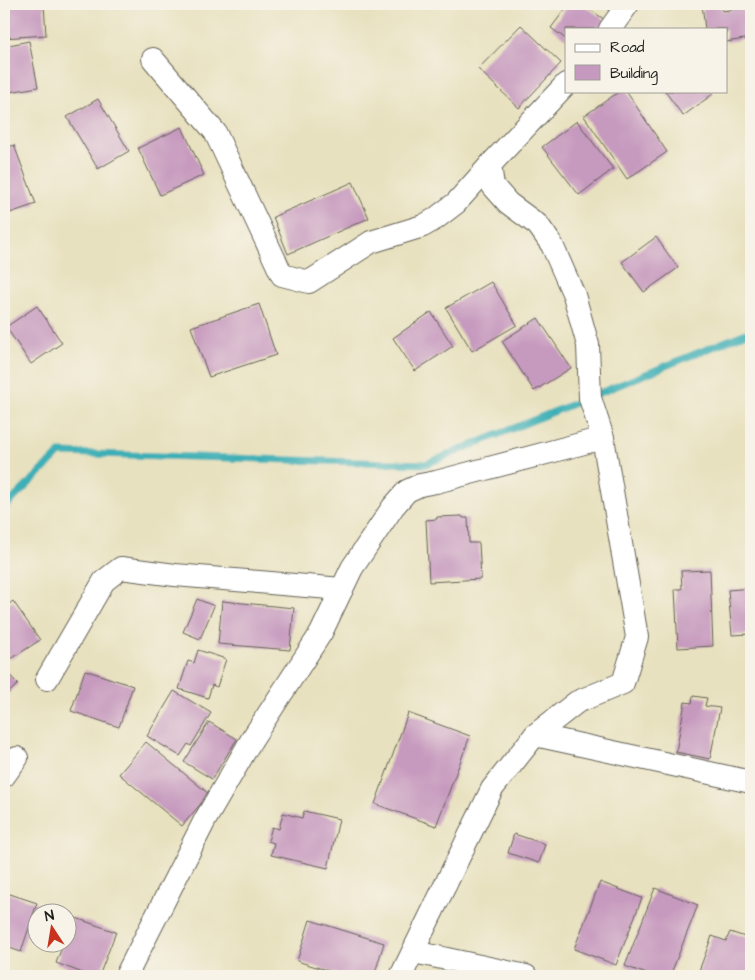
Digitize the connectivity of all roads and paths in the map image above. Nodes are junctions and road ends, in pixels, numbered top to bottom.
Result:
1 (628, 4) edge
2 (611, 28) edge
3 (152, 59) dead end
4 (565, 85) edge
5 (490, 165) junction
6 (602, 438) junction
7 (342, 589) junction
8 (47, 679) dead end
9 (535, 735) junction
10 (17, 758) dead end
11 (4, 776) edge
12 (751, 782) edge
13 (414, 952) junction
14 (126, 976) edge
15 (400, 976) edge
16 (526, 976) edge

1 - 2 street
3 - 5 street
4 - 5 street
5 - 6 street
6 - 7 street
6 - 9 street
7 - 8 street
7 - 14 street
9 - 12 street
9 - 13 street
10 - 11 street
13 - 15 street
13 - 16 street

